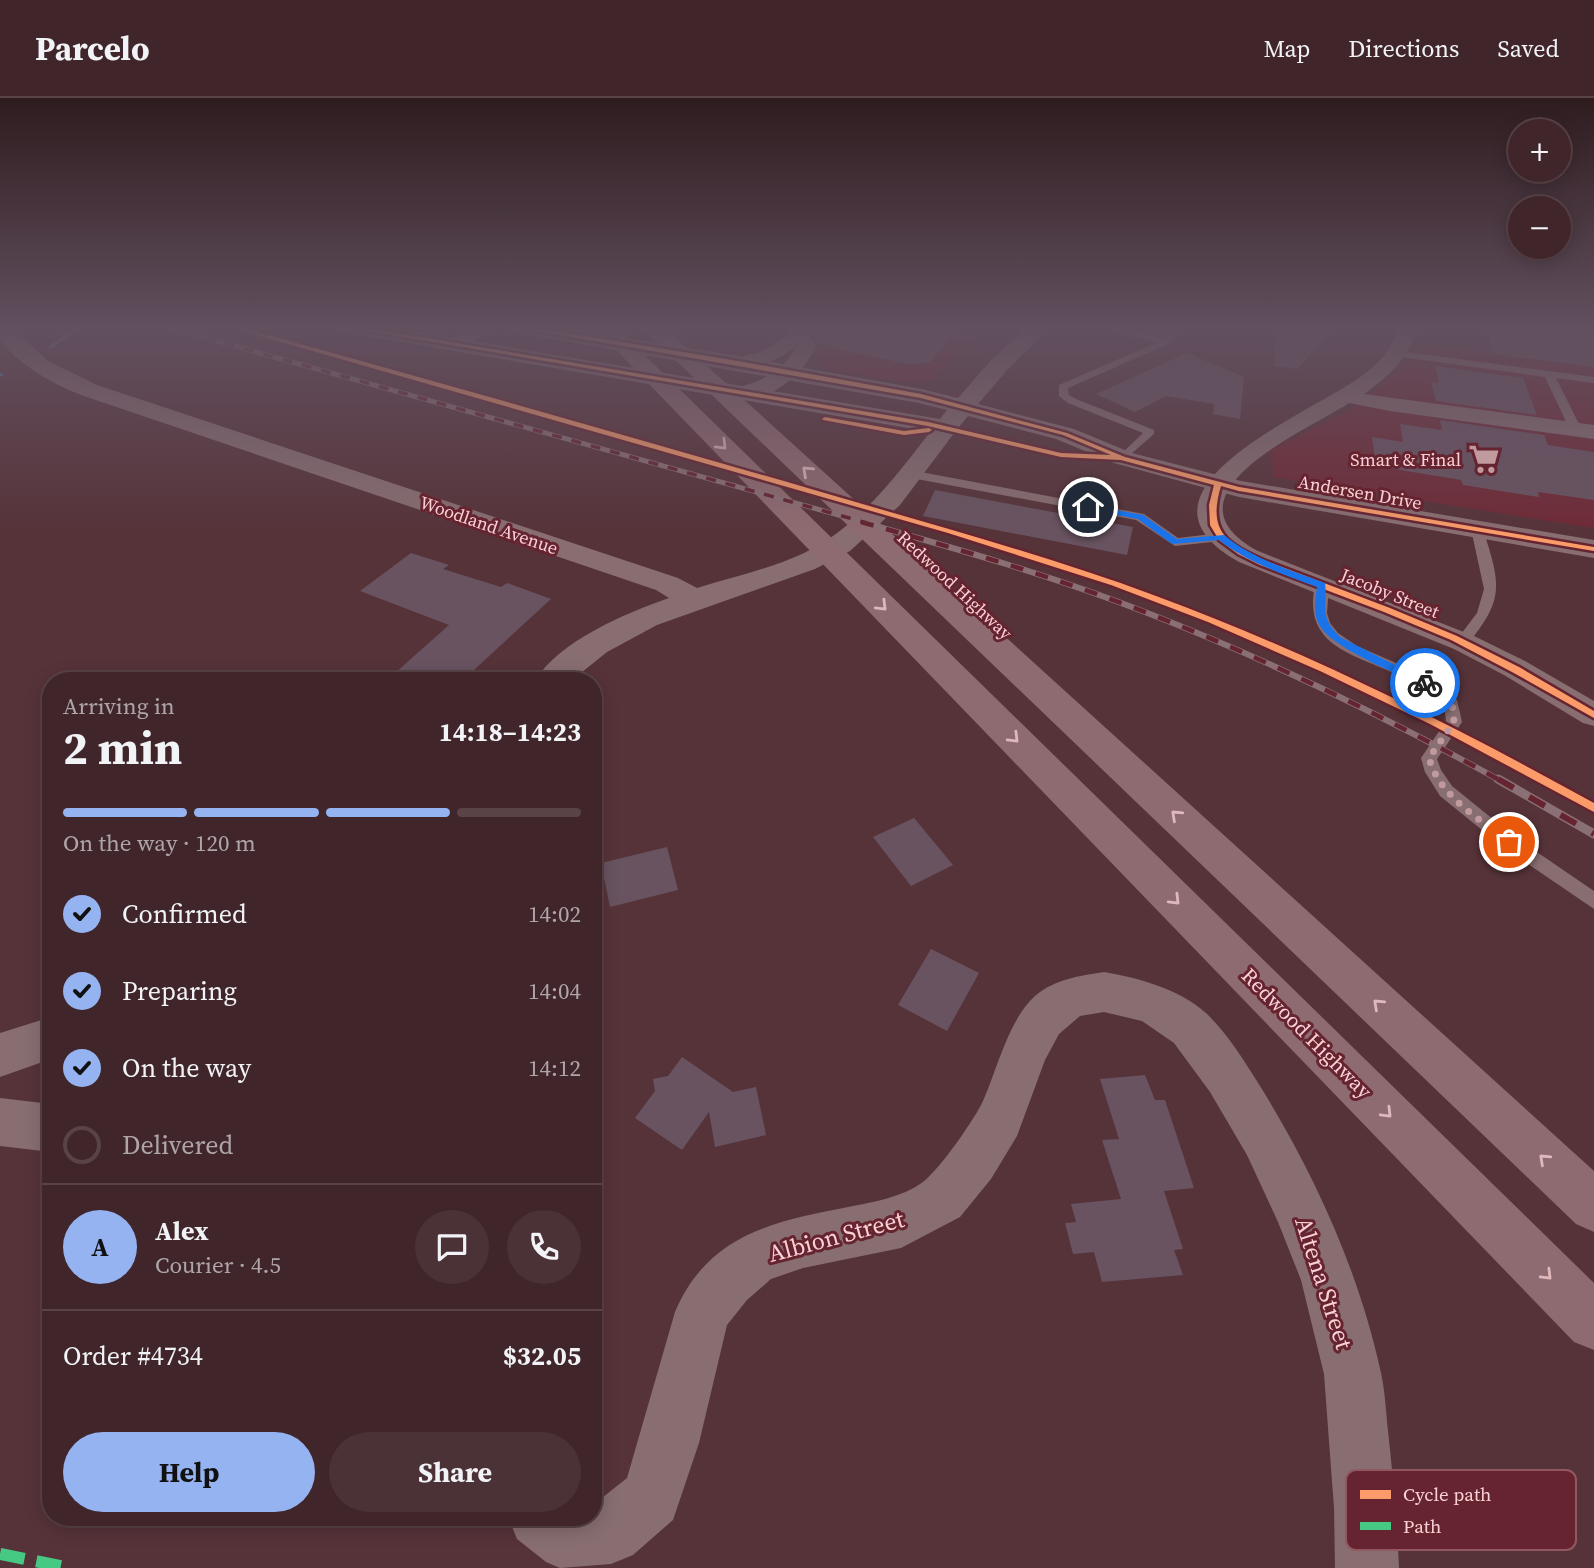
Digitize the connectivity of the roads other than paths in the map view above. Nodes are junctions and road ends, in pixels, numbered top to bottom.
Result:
1 (106, 396) edge
2 (672, 396) edge
3 (725, 396) edge
4 (767, 396) edge
5 (875, 396) edge
6 (973, 396) edge
7 (1012, 396) edge
8 (1063, 396) edge
9 (1344, 396) joint
10 (1563, 396) edge
11 (954, 417) junction
12 (1585, 431) edge
13 (1065, 434) junction
14 (1123, 458) junction
15 (910, 474) junction
16 (1218, 484) junction
17 (1477, 529) junction
18 (1221, 537) junction
19 (1594, 549) edge
20 (799, 565) junction
21 (614, 567) junction
22 (1322, 585) junction
23 (693, 599) junction
24 (1461, 642) junction
25 (561, 672) edge
26 (1594, 715) edge
27 (1594, 901) edge
28 (1190, 1028) joint
29 (42, 1041) edge
30 (0, 1055) edge
31 (0, 1122) edge
32 (42, 1127) edge
33 (1594, 1206) edge
34 (1594, 1322) edge
35 (1362, 1470) edge
36 (550, 1526) edge
37 (1366, 1550) edge
38 (1367, 1568) edge

1 - 21 street, Woodland Avenue
2 -> 34 highway, Redwood Highway
33 -> 3 highway, Redwood Highway
4 - 11 street, Andersen Drive
5 - 11 street, Andersen Drive
6 - 11 street
7 - 13 street
8 - 14 lane
9 - 12 street
9 - 16 street
10 - 12 lane
11 - 13 street, Andersen Drive
11 - 14 street, Andersen Drive
11 - 15 street
13 - 14 street, Andersen Drive
14 - 16 street, Andersen Drive
15 - 18 lane
15 - 20 street
16 - 17 street, Andersen Drive
16 - 18 street
17 - 19 street, Andersen Drive
17 - 24 lane
18 - 22 street, Jacoby Street
20 - 21 street
20 - 23 street
21 - 23 street, Woodland Avenue
22 - 24 street, Jacoby Street
22 - 27 lane
23 - 25 street
24 - 26 street, Jacoby Street
28 - 35 street, Altena Street
28 - 36 street, Albion Street
29 - 30 street
31 - 32 street
37 - 38 street, Altena Street

